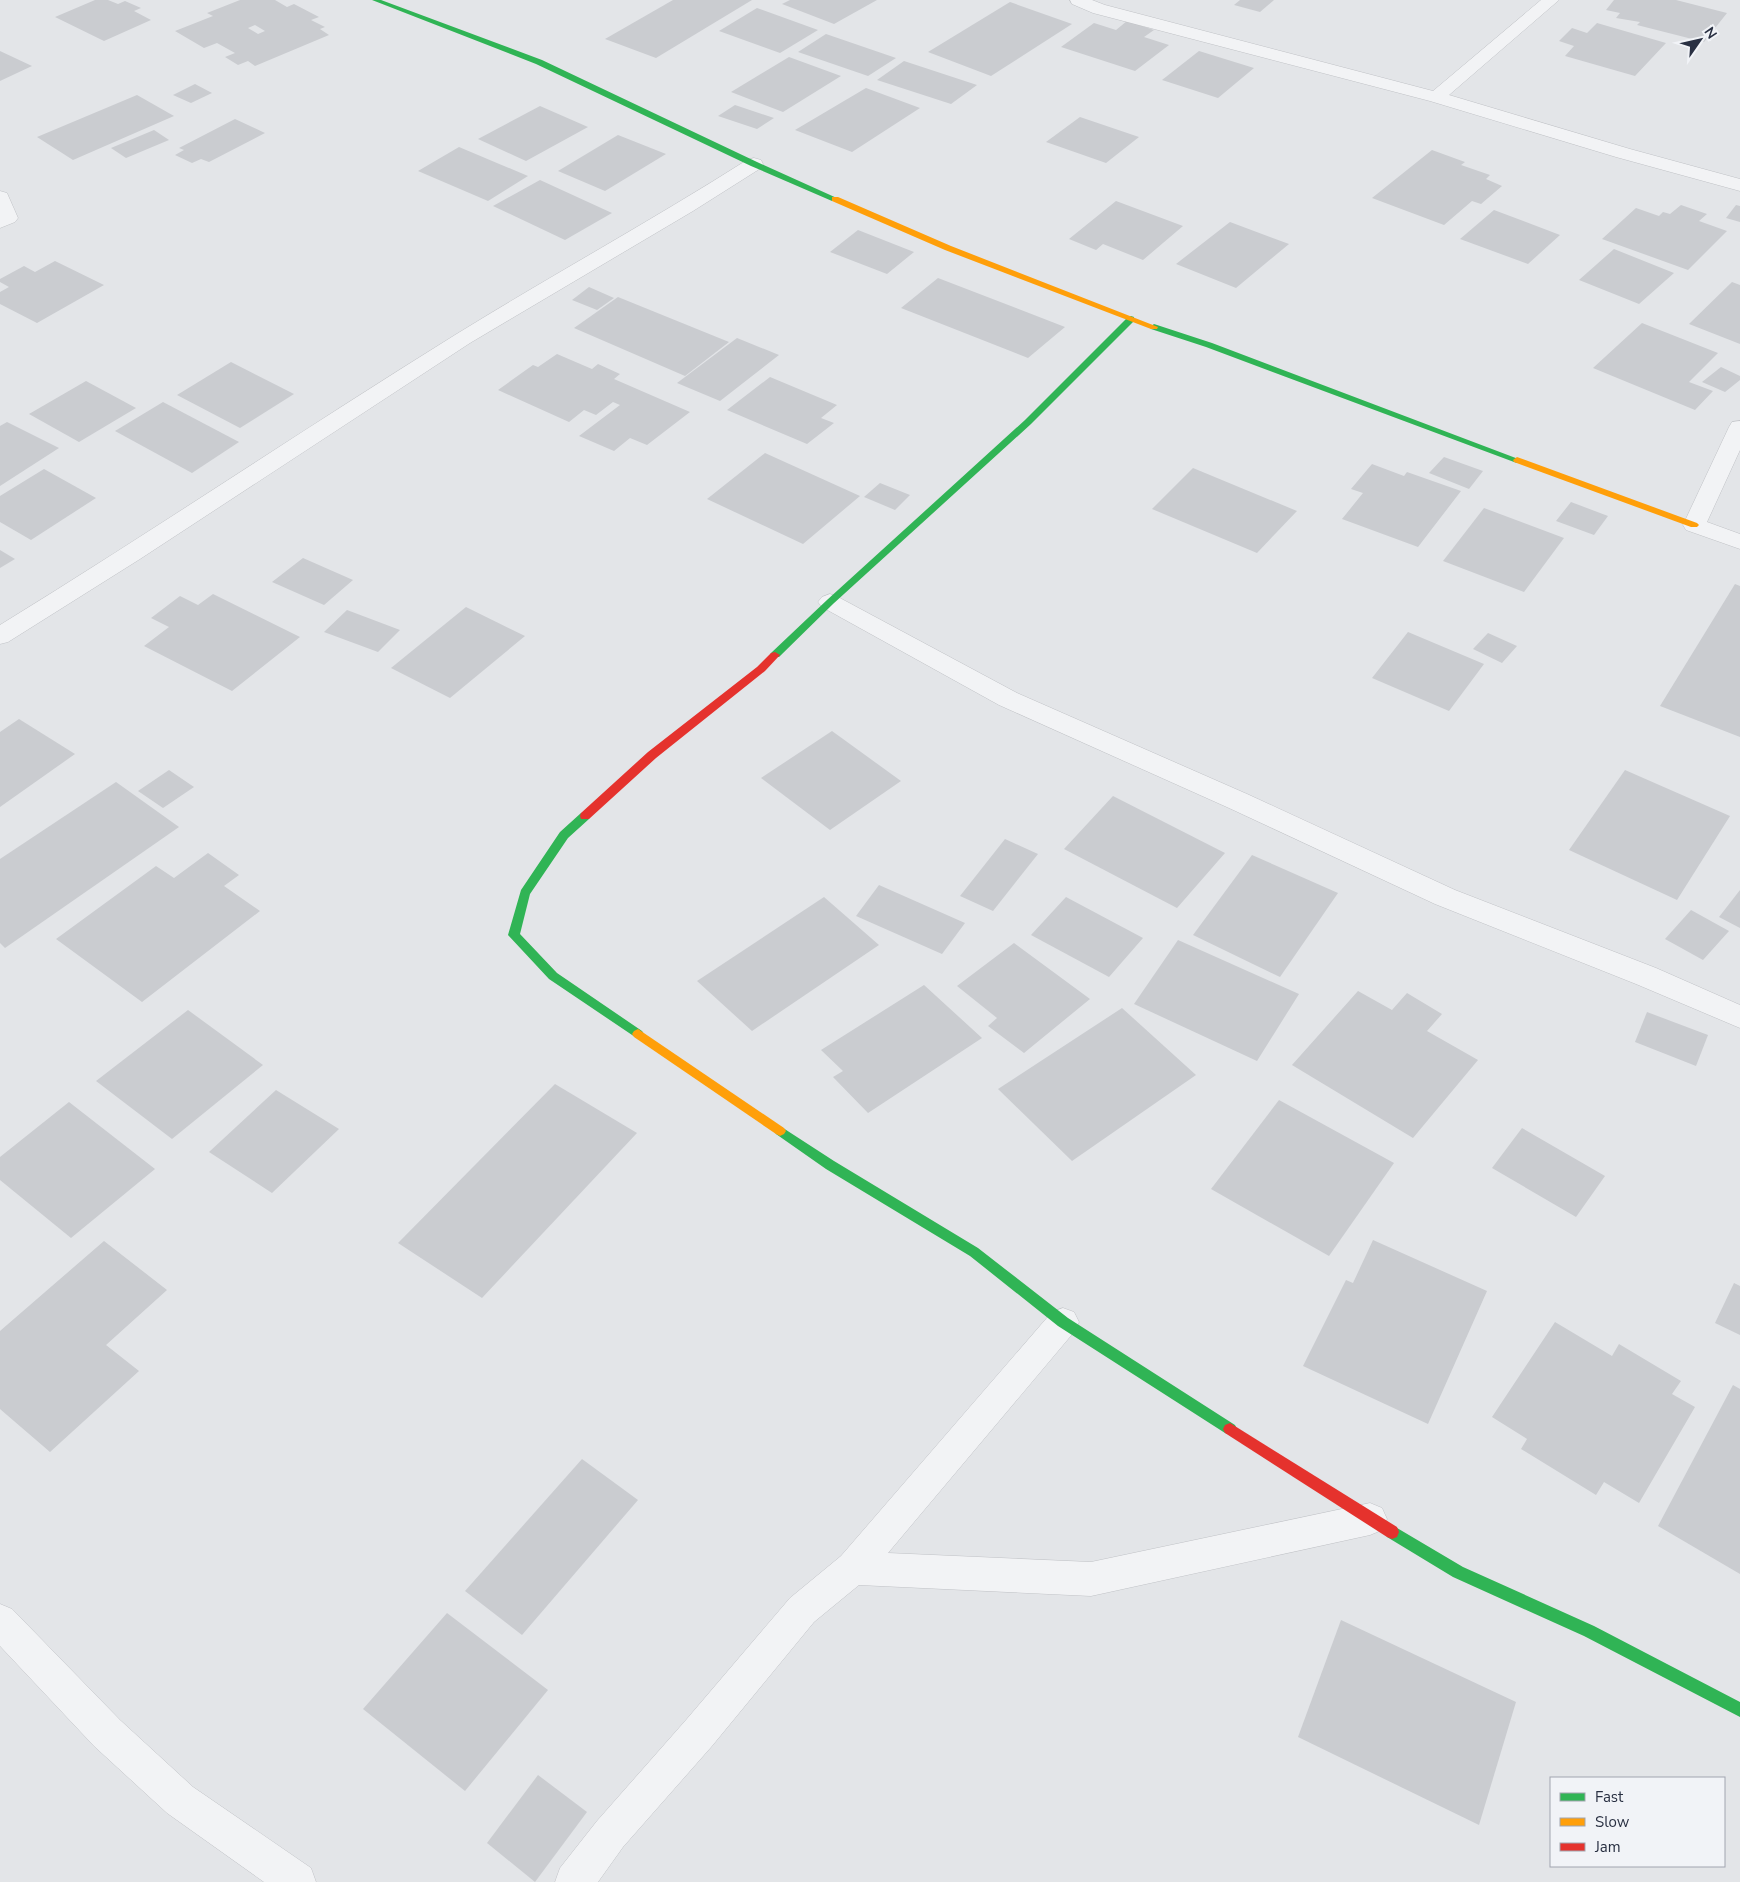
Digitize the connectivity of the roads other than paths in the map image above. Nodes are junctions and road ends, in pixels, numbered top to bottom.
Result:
1 (375, 0) edge
2 (1078, 0) edge
3 (1551, 0) edge
4 (1436, 97) junction
5 (754, 164) junction
6 (1740, 184) edge
7 (0, 196) edge
8 (0, 222) edge
9 (1131, 319) junction
10 (1740, 427) edge
11 (1694, 525) junction
12 (1740, 542) edge
13 (830, 602) junction
14 (0, 636) edge
15 (1740, 1017) edge
16 (1063, 1322) junction
17 (1370, 1519) junction
18 (853, 1568) junction
19 (0, 1621) edge
20 (1740, 1710) edge
21 (297, 1882) edge
22 (574, 1882) edge

1 - 5 street
2 - 4 street
3 - 4 street
4 - 6 street
5 - 9 street
5 - 14 street
7 - 8 street
9 - 11 street
9 - 13 street
10 - 11 street
11 - 12 street
13 - 15 street
13 - 16 street
16 - 17 street
16 - 18 street
17 - 18 street
17 - 20 street
18 - 22 street
19 - 21 street

